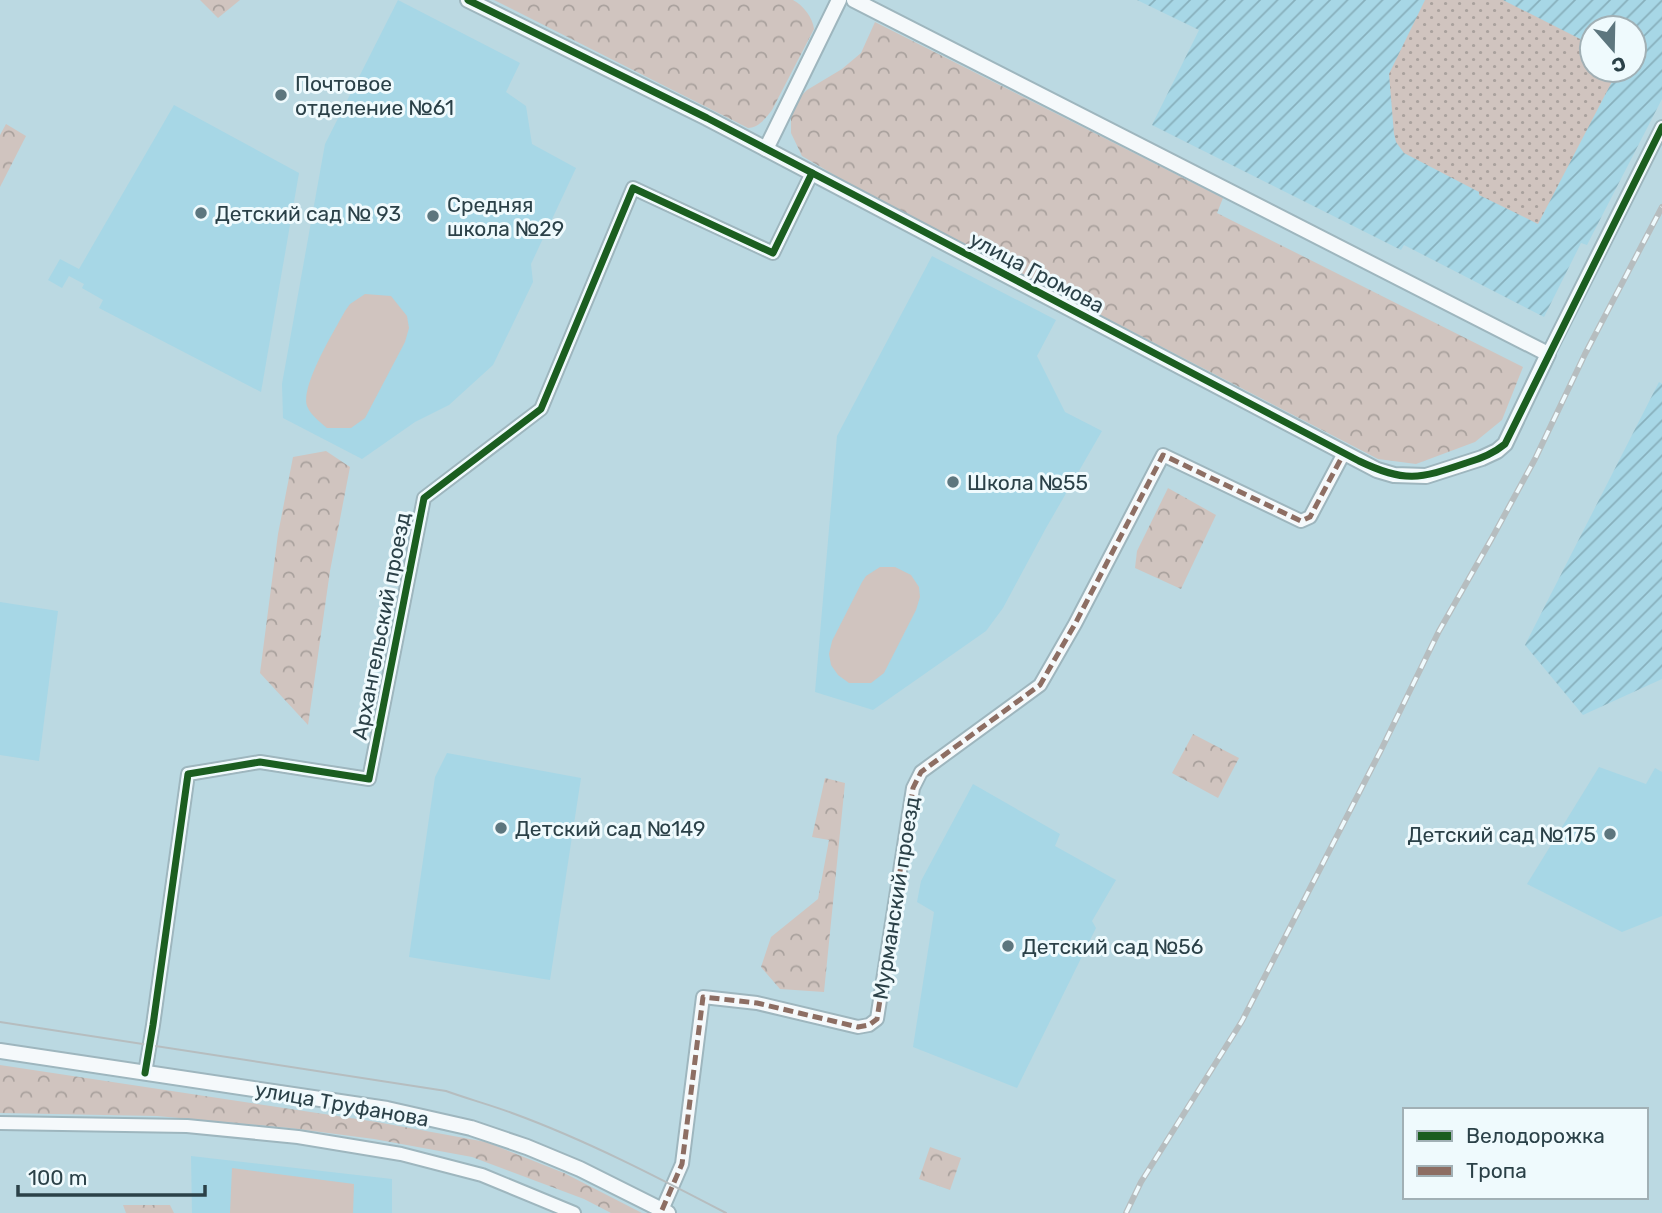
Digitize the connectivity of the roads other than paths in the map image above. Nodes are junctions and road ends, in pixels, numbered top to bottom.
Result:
1 (468, 0) edge
2 (839, 0) edge
3 (854, 0) edge
4 (1662, 127) edge
5 (766, 149) junction
6 (812, 173) junction
7 (1548, 354) junction
8 (1344, 453) junction
9 (0, 1051) edge
10 (145, 1073) junction
11 (0, 1123) edge
12 (665, 1211) edge
13 (574, 1213) edge

1 - 5 street, улица Громова
2 - 5 street
3 - 7 street
4 - 7 street
5 - 6 street, улица Громова
6 - 8 street, улица Громова
6 - 10 street, Архангельский проезд
7 - 8 street, улица Громова
8 - 12 street, Мурманский проезд
9 - 10 street, улица Труфанова
10 - 12 street, улица Труфанова
11 - 13 street

